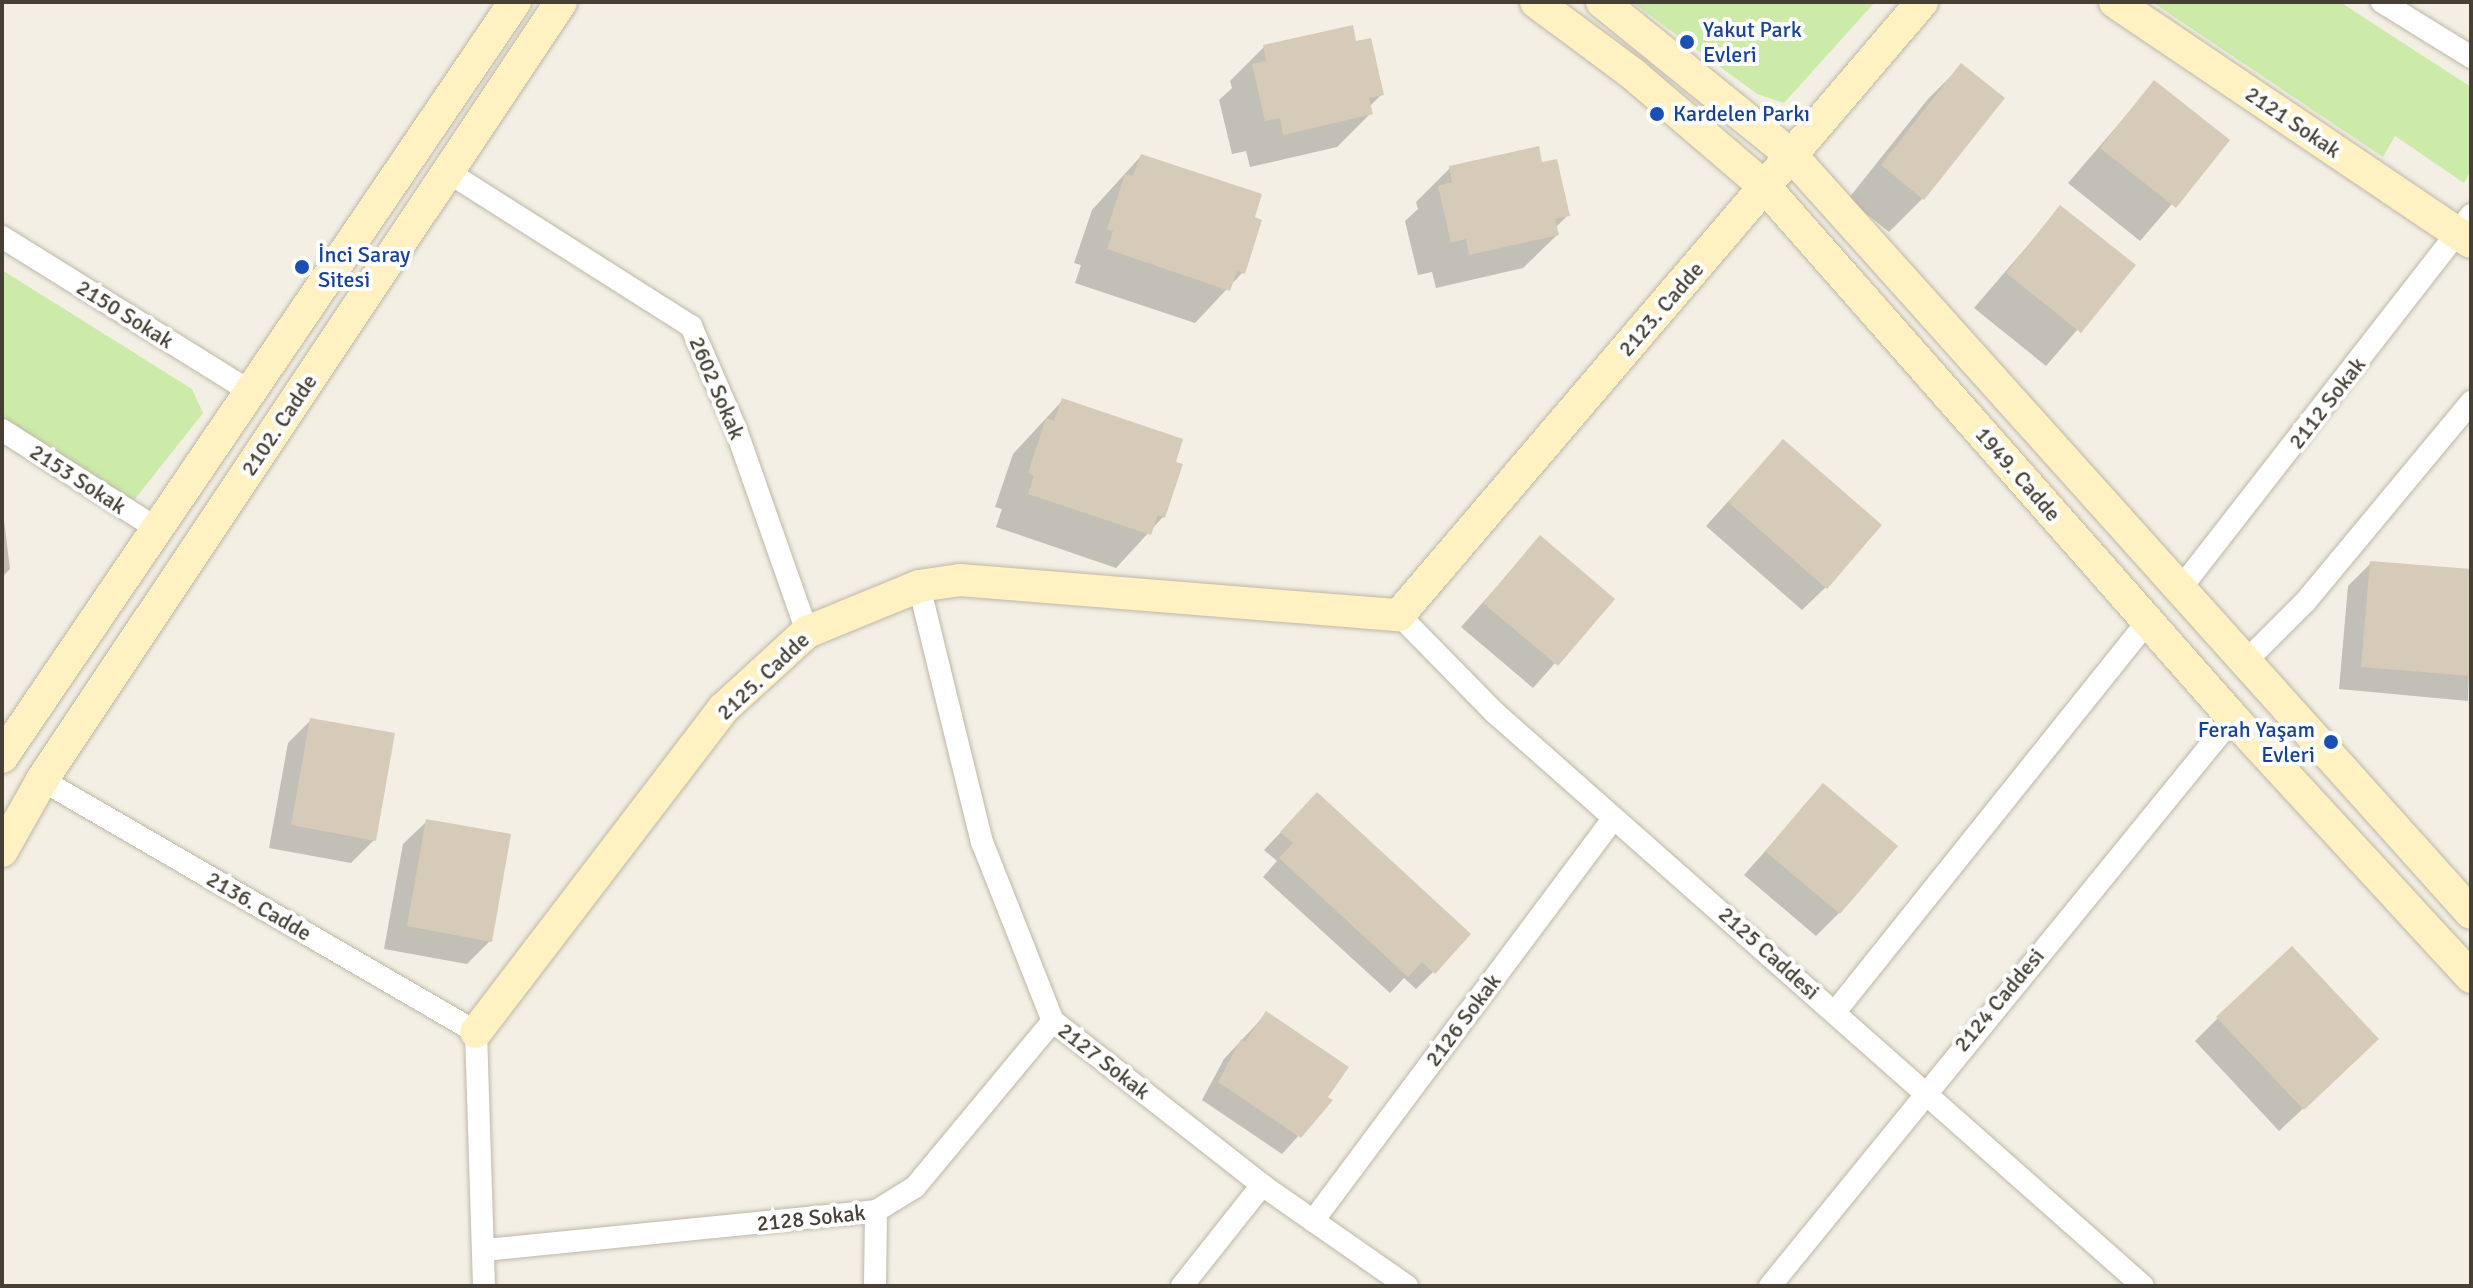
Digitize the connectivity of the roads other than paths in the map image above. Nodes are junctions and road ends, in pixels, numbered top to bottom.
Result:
1 (515, 2) edge
2 (561, 2) edge
3 (1536, 2) edge
4 (1602, 2) edge
5 (1922, 2) edge
6 (2115, 2) edge
7 (2382, 2) edge
8 (2471, 57) edge
9 (1791, 155) junction
10 (448, 172) junction
11 (1765, 187) junction
12 (2467, 230) edge
13 (2, 237) edge
14 (248, 390) junction
15 (2471, 402) edge
16 (2, 430) edge
17 (154, 527) junction
18 (919, 586) junction
19 (2180, 589) junction
20 (1399, 615) junction
21 (2148, 621) junction
22 (807, 632) junction
23 (2245, 662) junction
24 (2233, 718) junction
25 (2, 757) edge
26 (42, 780) junction
27 (1613, 819) junction
28 (2, 851) edge
29 (2471, 913) edge
30 (2471, 977) edge
31 (1835, 1012) junction
32 (1053, 1021) junction
33 (476, 1032) junction
34 (1924, 1091) junction
35 (1262, 1185) junction
36 (876, 1211) junction
37 (1313, 1221) junction
38 (485, 1250) junction
39 (484, 1286) edge
40 (875, 1286) edge
41 (1182, 1286) edge
42 (1407, 1286) edge
43 (1770, 1286) edge
44 (2143, 1286) edge

1 - 14 street, 2102. Cadde
2 - 10 street, 2102. Cadde
3 - 11 street, 1949. Cadde
4 - 9 street, 1949. Cadde
5 - 9 street, 2123. Cadde
6 - 12 street, 2121 Sokak
7 - 8 street
9 - 11 street, 2123. Cadde
9 - 19 street, 1949. Cadde
10 - 22 street, 2602 Sokak
10 - 26 street, 2102. Cadde
11 - 20 street, 2123. Cadde
11 - 21 street, 1949. Cadde
12 - 19 street, 2112 Sokak
13 - 14 street, 2150 Sokak
14 - 17 street, 2102. Cadde
15 - 23 street
16 - 17 street, 2153 Sokak
17 - 25 street, 2102. Cadde
18 - 20 street, 2125. Cadde
18 - 22 street, 2125. Cadde
18 - 32 street, 2127 Sokak
19 - 23 street, 1949. Cadde
20 - 27 street, 2125 Caddesi
21 - 24 street, 1949. Cadde
21 - 31 street
22 - 33 street, 2125. Cadde
23 - 29 street, 1949. Cadde
24 - 30 street, 1949. Cadde
24 - 34 street, 2124 Caddesi
26 - 28 street, 2102. Cadde
26 - 33 street, 2136. Cadde
27 - 31 street, 2125 Caddesi
27 - 37 street, 2126 Sokak
31 - 34 street, 2125 Caddesi
32 - 35 street, 2127 Sokak
32 - 36 street, 2128 Sokak
33 - 38 street
34 - 43 street, 2124 Caddesi
34 - 44 street, 2125 Caddesi
35 - 37 street, 2127 Sokak
35 - 41 street
36 - 38 street, 2128 Sokak
36 - 40 street
37 - 42 street, 2127 Sokak
38 - 39 street

